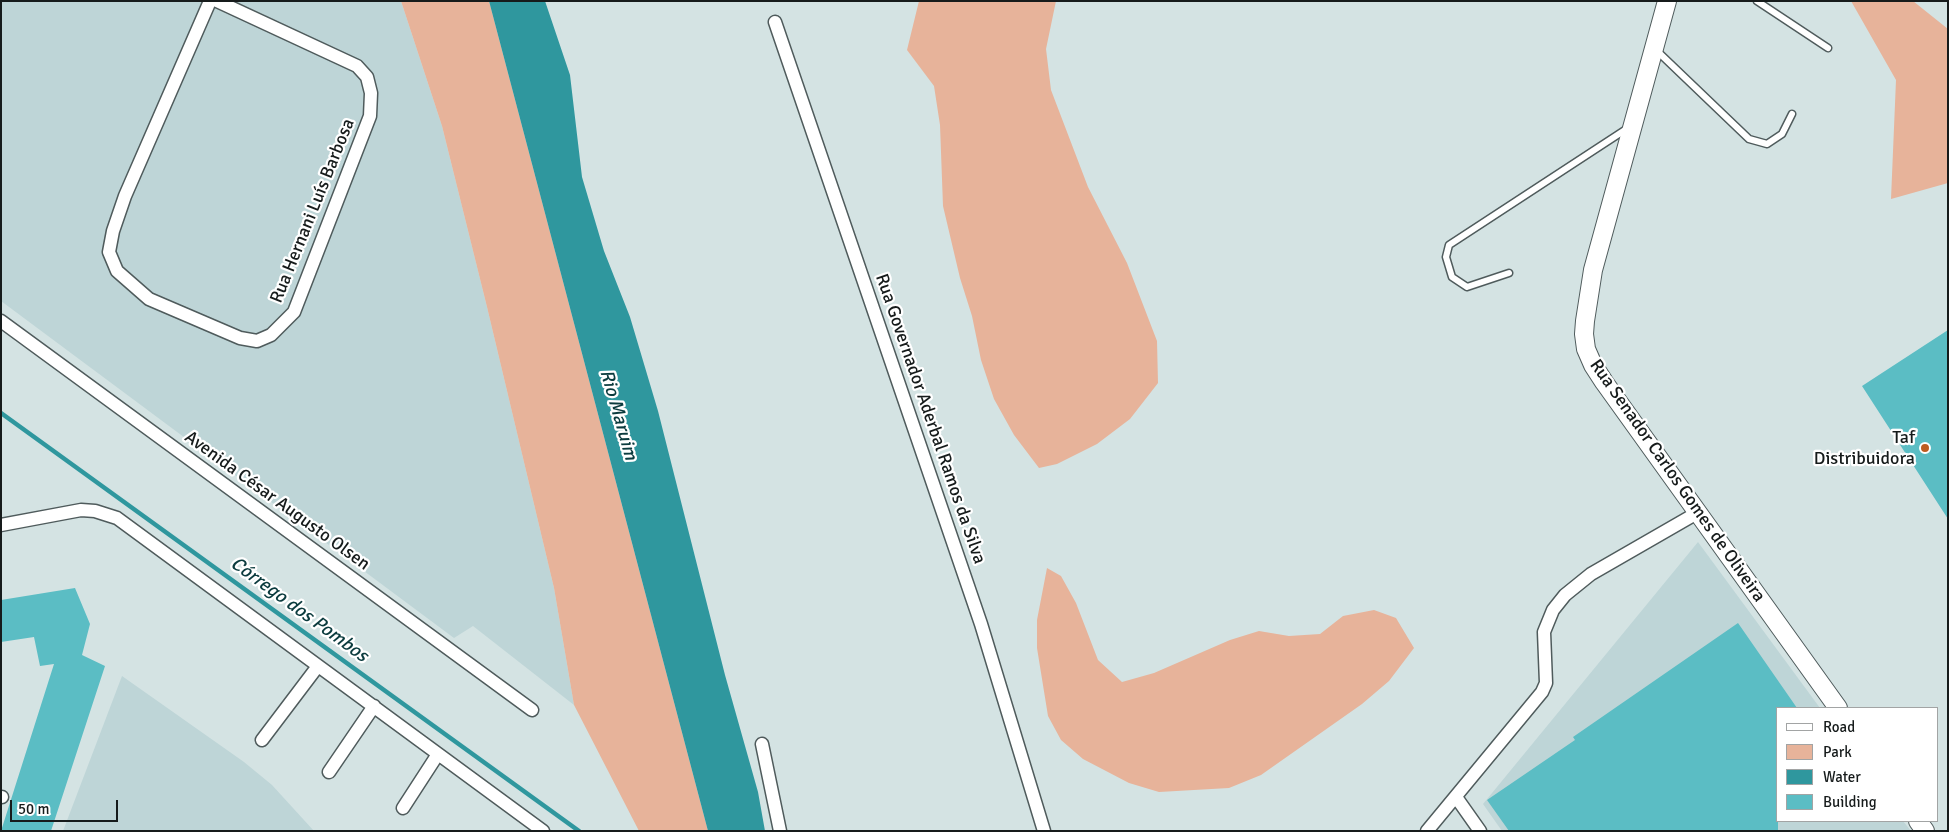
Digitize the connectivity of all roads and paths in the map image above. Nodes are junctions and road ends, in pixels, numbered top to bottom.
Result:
1 (210, 1) edge
2 (217, 1) edge
3 (1667, 1) edge
4 (1757, 1) edge
5 (775, 22) dead end
6 (1654, 48) junction
7 (1828, 48) dead end
8 (1792, 114) dead end
9 (1633, 125) junction
10 (1509, 273) dead end
11 (1, 321) edge
12 (1697, 512) junction
13 (1, 525) edge
14 (318, 666) junction
15 (374, 706) junction
16 (1837, 707) edge
17 (532, 710) dead end
18 (262, 740) dead end
19 (762, 744) dead end
20 (438, 754) junction
21 (329, 772) dead end
22 (1456, 797) junction
23 (402, 808) dead end
24 (543, 831) edge
25 (780, 831) edge
26 (1044, 831) edge
27 (1427, 831) edge
28 (1480, 831) edge

1 - 2 street, Rua Hernani Luís Barbosa
3 - 6 main road, Rua Senador Carlos Gomes de Oliveira
4 - 7 lane
5 - 26 street, Rua Governador Aderbal Ramos da Silva
6 - 8 lane
6 - 9 main road, Rua Senador Carlos Gomes de Oliveira
9 - 10 lane
9 - 12 main road, Rua Senador Carlos Gomes de Oliveira
11 - 17 street, Avenida César Augusto Olsen
12 - 16 main road, Rua Senador Carlos Gomes de Oliveira
12 - 22 street
13 - 14 street
14 - 15 street
14 - 18 street
15 - 20 street
15 - 21 street
19 - 25 street
20 - 23 street
20 - 24 street
22 - 27 street
22 - 28 street

